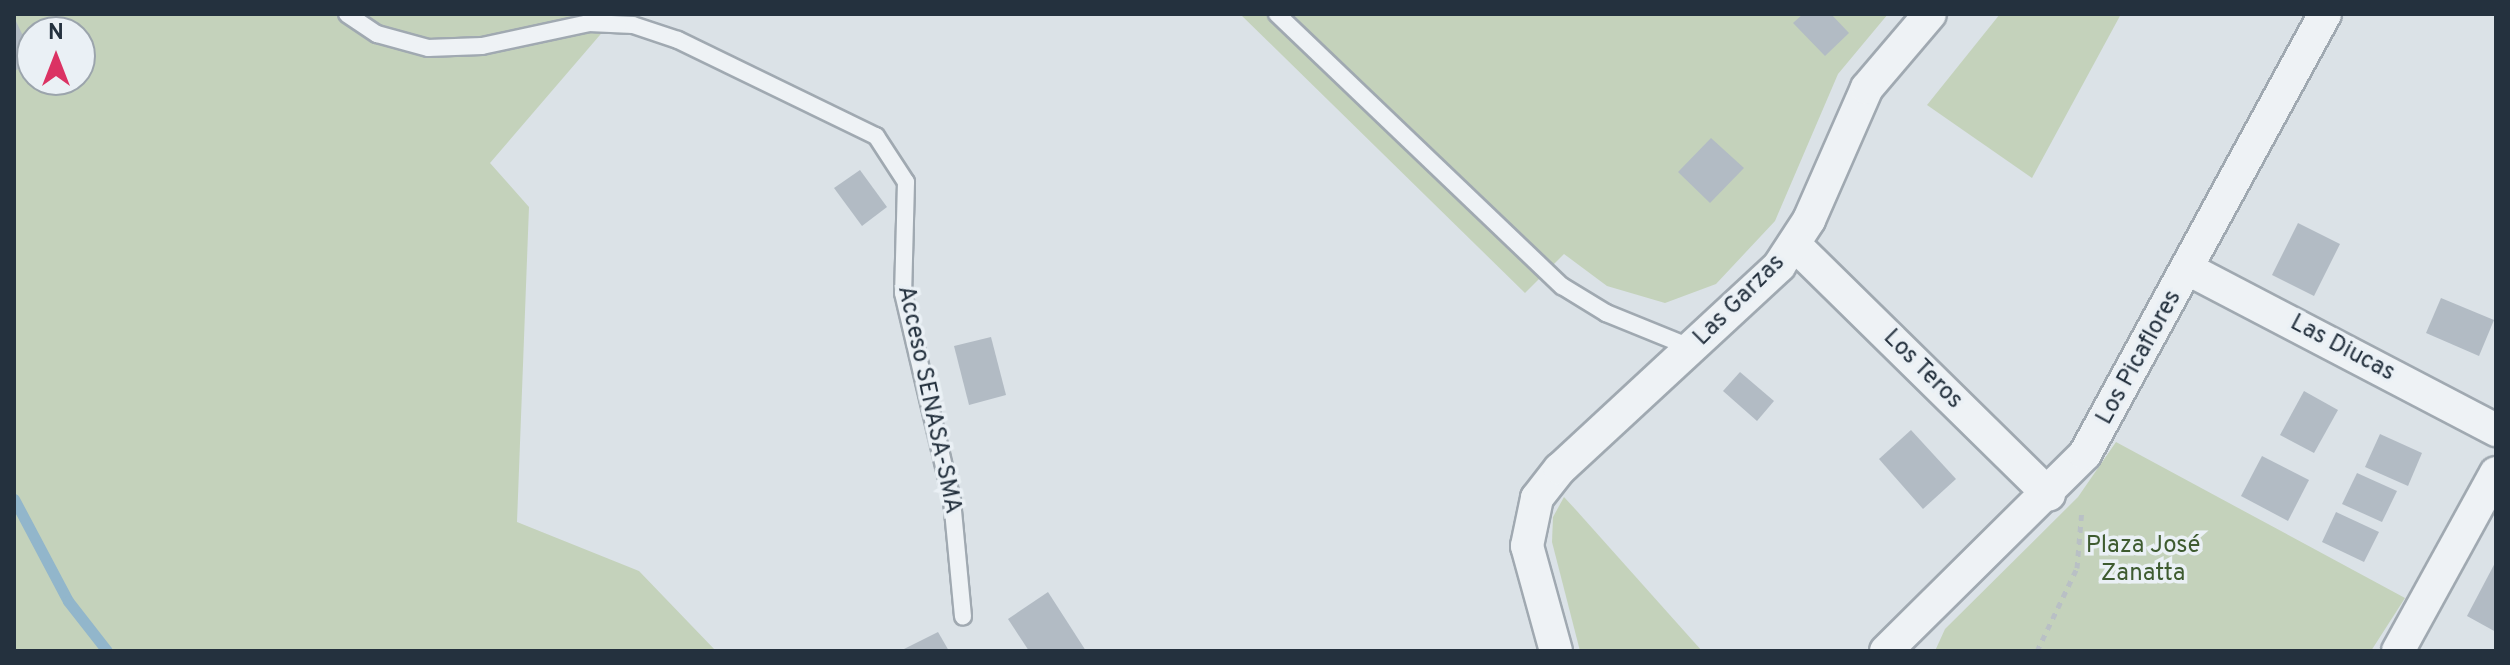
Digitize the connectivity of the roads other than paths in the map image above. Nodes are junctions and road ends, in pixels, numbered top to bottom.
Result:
1 (347, 14) edge
2 (1277, 14) edge
3 (1930, 14) edge
4 (2325, 14) edge
5 (571, 20) edge
6 (1795, 245) junction
7 (2188, 269) junction
8 (1693, 348) junction
9 (2496, 430) edge
10 (2496, 473) edge
11 (2064, 496) junction
12 (963, 616) dead end
13 (1556, 651) edge
14 (1886, 651) edge
15 (2398, 651) edge

1 - 5 lane, Acceso SENASA-SMA
2 - 8 lane
3 - 6 street, Las Garzas
4 - 7 street, Los Picaflores
5 - 12 lane, Acceso SENASA-SMA
6 - 8 street, Las Garzas
6 - 11 street, Los Teros
7 - 9 street, Las Diucas
7 - 11 street, Los Picaflores
8 - 13 street, Las Garzas
10 - 15 street
11 - 14 street, Los Picaflores

